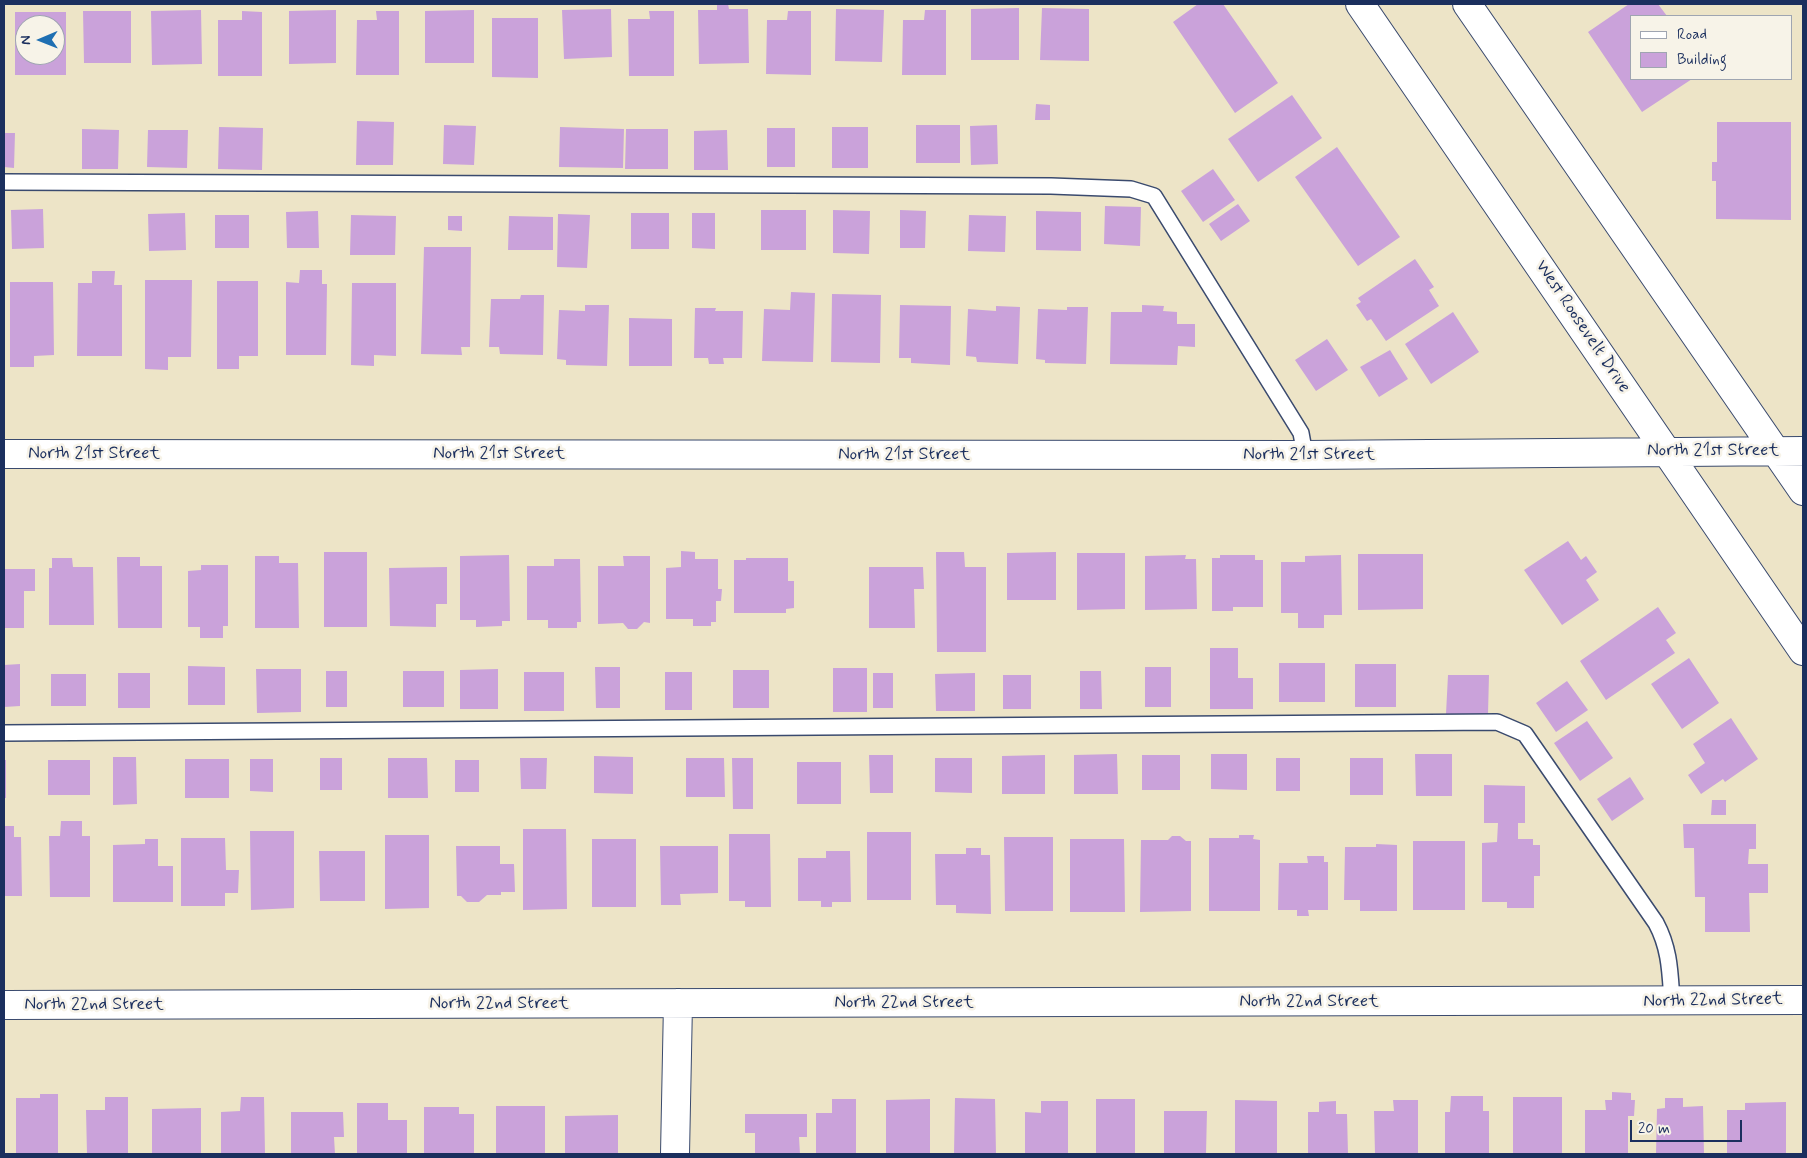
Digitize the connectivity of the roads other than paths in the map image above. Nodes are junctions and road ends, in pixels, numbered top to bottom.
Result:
1 (1360, 4) edge
2 (1468, 4) edge
3 (4, 182) edge
4 (1775, 450) junction
5 (1803, 450) edge
6 (1666, 451) junction
7 (4, 454) edge
8 (1306, 455) junction
9 (1803, 491) edge
10 (1803, 651) edge
11 (4, 734) edge
12 (1803, 1000) edge
13 (1672, 1002) junction
14 (678, 1003) junction
15 (4, 1005) edge
16 (675, 1154) edge

1 - 6 street, West Roosevelt Drive
2 - 4 street
3 - 8 lane
4 - 5 street, North 21st Street
4 - 6 street, North 21st Street
4 - 9 street
6 - 8 street, North 21st Street
6 - 10 street, West Roosevelt Drive
7 - 8 street, North 21st Street
11 - 13 lane
12 - 13 street, North 22nd Street
13 - 14 street, North 22nd Street
14 - 15 street, North 22nd Street
14 - 16 street

